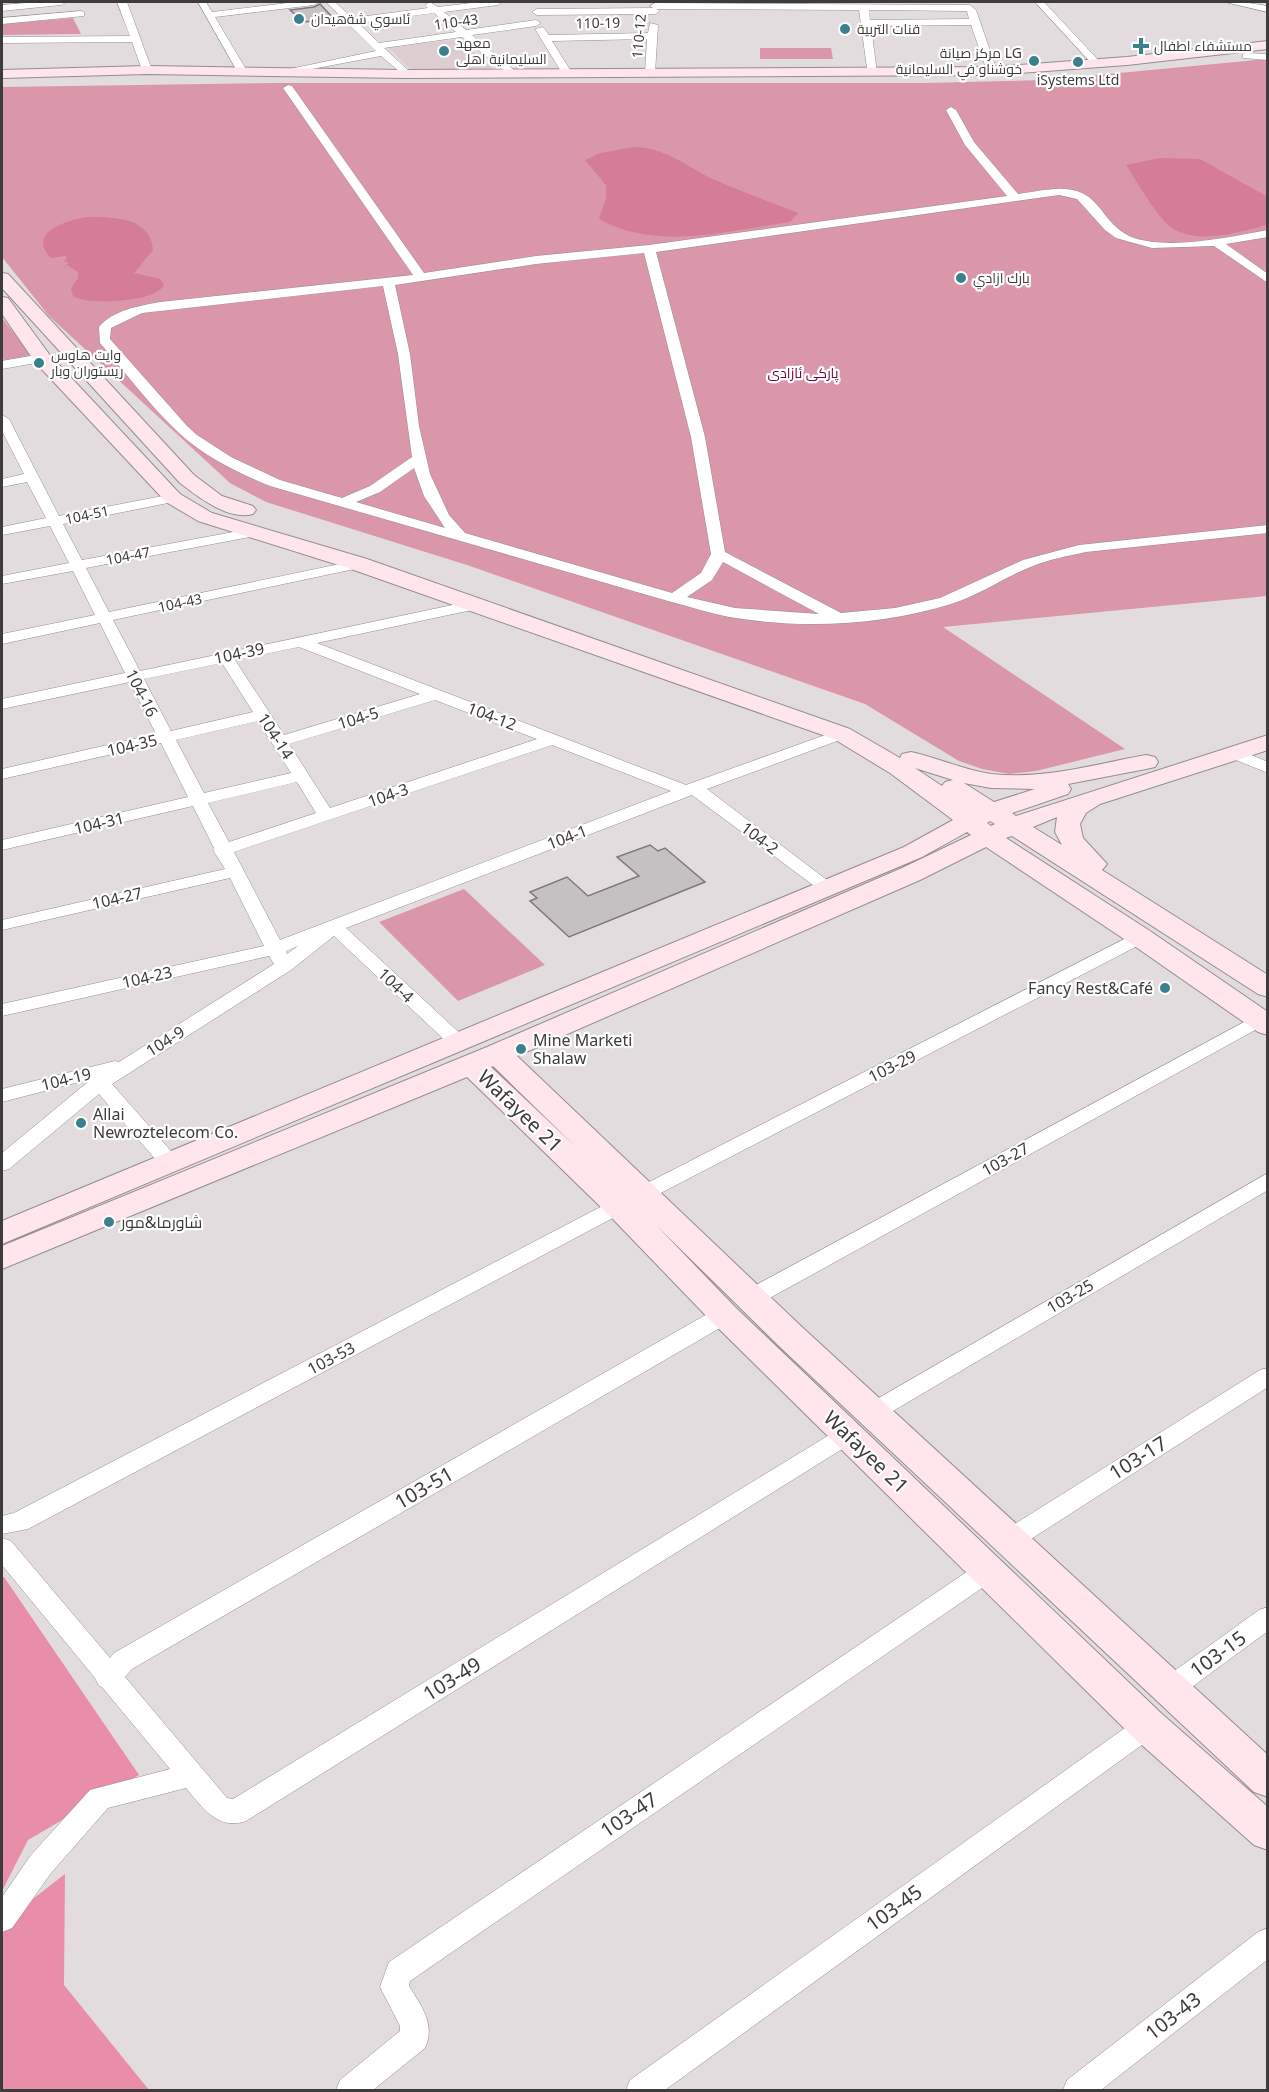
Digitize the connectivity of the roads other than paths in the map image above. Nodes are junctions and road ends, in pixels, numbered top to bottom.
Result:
1 (62, 2) edge
2 (79, 2) edge
3 (122, 2) edge
4 (202, 2) edge
5 (314, 2) edge
6 (330, 2) edge
7 (426, 2) edge
8 (498, 2) edge
9 (1040, 2) edge
10 (1230, 2) edge
11 (1264, 2) edge
12 (761, 4) edge
13 (863, 4) edge
14 (969, 5) edge
15 (656, 6) edge
16 (537, 7) edge
17 (566, 7) edge
18 (1255, 7) junction
19 (2, 8) edge
20 (1268, 9) edge
21 (435, 10) junction
22 (209, 15) junction
23 (2, 21) edge
24 (352, 21) junction
25 (975, 22) junction
26 (536, 23) junction
27 (865, 23) junction
28 (85, 26) junction
29 (466, 35) junction
30 (651, 36) junction
31 (546, 38) junction
32 (135, 39) junction
33 (2, 40) edge
34 (1268, 45) edge
35 (382, 49) junction
36 (1268, 55) edge
37 (1097, 64) junction
38 (147, 70) junction
39 (242, 71) junction
40 (992, 71) junction
41 (289, 72) junction
42 (511, 73) junction
43 (567, 73) junction
44 (650, 73) junction
45 (872, 73) junction
46 (2, 74) edge
47 (406, 74) junction
48 (599, 77) junction
49 (2, 81) edge
50 (288, 88) dead end
51 (951, 110) dead end
52 (1014, 197) junction
53 (1268, 234) edge
54 (1215, 242) junction
55 (649, 249) junction
56 (422, 277) junction
57 (2, 278) edge
58 (1268, 280) edge
59 (388, 282) junction
60 (2, 302) edge
61 (42, 358) junction
62 (2, 365) edge
63 (2, 419) edge
64 (5, 435) edge
65 (418, 459) junction
66 (31, 477) junction
67 (2, 483) edge
68 (173, 498) junction
69 (344, 502) junction
70 (54, 522) junction
71 (1268, 529) edge
72 (2, 531) edge
73 (255, 532) junction
74 (460, 536) junction
75 (718, 554) junction
76 (359, 564) junction
77 (77, 566) junction
78 (2, 580) edge
79 (673, 598) junction
80 (476, 605) junction
81 (837, 616) junction
82 (104, 619) junction
83 (2, 639) edge
84 (298, 641) junction
85 (225, 657) junction
86 (133, 676) junction
87 (437, 694) junction
88 (2, 704) edge
89 (262, 714) junction
90 (1268, 724) edge
91 (842, 734) junction
92 (165, 738) junction
93 (553, 740) junction
94 (279, 742) junction
95 (1268, 742) edge
96 (1232, 752) junction
97 (879, 755) junction
98 (911, 759) junction
99 (1146, 762) junction
100 (1268, 768) edge
101 (2, 774) edge
102 (301, 776) junction
103 (690, 790) junction
104 (1101, 795) junction
105 (197, 801) junction
106 (327, 816) junction
107 (991, 823) junction
108 (2, 844) edge
109 (222, 850) junction
110 (912, 863) junction
111 (1033, 866) junction
112 (233, 872) junction
113 (827, 887) junction
114 (1132, 901) junction
115 (2, 925) edge
116 (335, 927) junction
117 (1140, 937) junction
118 (292, 942) joint
119 (279, 957) junction
120 (1268, 988) edge
121 (2, 1010) edge
122 (1263, 1023) edge
123 (476, 1054) junction
124 (130, 1063) joint
125 (96, 1078) junction
126 (2, 1095) edge
127 (170, 1163) junction
128 (2, 1164) edge
129 (1268, 1180) edge
130 (631, 1201) junction
131 (2, 1233) edge
132 (2, 1258) edge
133 (737, 1306) junction
134 (1268, 1376) edge
135 (873, 1412) junction
136 (847, 1435) junction
137 (10, 1524) edge
138 (1008, 1541) junction
139 (2, 1548) edge
140 (989, 1570) junction
141 (1268, 1617) edge
142 (116, 1670) junction
143 (1168, 1690) junction
144 (1148, 1726) junction
145 (192, 1775) junction
146 (1268, 1780) edge
147 (1268, 1832) edge
148 (2, 1919) edge
149 (1268, 1941) edge
150 (351, 2091) edge
151 (641, 2091) edge
152 (1078, 2091) edge

1 - 19 street
2 - 28 street
3 - 32 street
4 - 22 street
5 - 22 street
6 - 24 street
7 - 21 street
8 - 21 street
9 - 37 street
10 - 18 street
11 - 18 street
12 - 13 street
12 - 15 street
13 - 14 street
13 - 27 street
14 - 25 street
15 - 17 street
15 - 30 street, 110-12
16 - 17 street
16 - 26 street
18 - 20 street
21 - 24 street
21 - 29 street
22 - 39 street
23 - 28 street
24 - 35 street
25 - 27 street
25 - 40 street
26 - 29 street, 110-43
26 - 31 street
27 - 45 street
28 - 32 street
28 - 33 street
29 - 35 street, 110-43
29 - 42 street
30 - 31 street, 110-19
30 - 44 street, 110-12
31 - 43 street
32 - 38 street
34 - 37 main road
35 - 41 street, 110-43
35 - 47 street
36 - 48 main road
37 - 40 main road
38 - 39 main road
38 - 46 main road
39 - 41 main road
40 - 45 main road
41 - 47 main road
42 - 43 main road
42 - 47 main road
43 - 48 main road
44 - 45 main road
44 - 48 main road
48 - 49 main road
50 - 56 street
51 - 52 street
52 - 54 street
52 - 55 street
53 - 54 street
54 - 58 street
55 - 56 street
55 - 75 street
56 - 59 street
57 - 98 main road
59 - 65 street
59 - 69 street
60 - 61 main road
61 - 62 street
61 - 68 main road
63 - 64 street, 104-16
64 - 66 street, 104-16
65 - 69 street
65 - 74 street
66 - 67 street
66 - 70 street, 104-16
68 - 70 street, 104-51
68 - 73 main road
69 - 74 street
70 - 72 street, 104-51
70 - 77 street, 104-16
71 - 81 street
73 - 76 main road
73 - 77 street, 104-47
74 - 79 street
75 - 79 street
75 - 81 street
76 - 80 main road
76 - 82 street, 104-43
77 - 78 street, 104-47
77 - 82 street, 104-16
79 - 81 street
80 - 84 street, 104-39
80 - 91 main road
82 - 83 street, 104-43
82 - 86 street, 104-16
84 - 85 street, 104-39
84 - 87 street, 104-12
85 - 86 street, 104-39
85 - 89 street, 104-14
86 - 88 street, 104-39
86 - 92 street, 104-16
87 - 93 street, 104-12
87 - 94 street, 104-5
89 - 92 street, 104-35
89 - 94 street, 104-14
90 - 99 main road
91 - 97 main road
91 - 103 street, 104-1
92 - 101 street, 104-35
92 - 105 street, 104-16
93 - 103 street, 104-12
93 - 106 street, 104-3
94 - 102 street, 104-14
95 - 96 main road
96 - 100 street
96 - 104 main road
97 - 107 main road
97 - 110 main road
98 - 99 main road
98 - 107 main road
99 - 107 main road
102 - 105 street, 104-31
102 - 106 street, 104-14
103 - 113 street, 104-2
103 - 116 street, 104-1
104 - 107 main road
104 - 114 main road
105 - 108 street, 104-31
105 - 109 street, 104-16
106 - 109 street, 104-3
107 - 110 main road
107 - 111 main road
107 - 114 main road
109 - 112 street, 104-16
110 - 111 main road
110 - 113 main road
110 - 123 main road
111 - 117 main road
112 - 115 street, 104-27
112 - 119 street, 104-16
113 - 123 main road
114 - 120 main road
116 - 118 street, 104-1
116 - 119 street, 104-9
116 - 123 street, 104-4
117 - 122 main road
117 - 130 street, 103-29
118 - 119 street, 104-23
119 - 121 street, 104-23
119 - 124 street, 104-9
122 - 133 street, 103-27
123 - 127 main road
123 - 130 main road, Wafayee 21
123 - 132 main road
124 - 125 street, 104-19
125 - 126 street, 104-19
125 - 127 street
125 - 128 street
127 - 131 main road
129 - 135 street, 103-25
130 - 133 main road, Wafayee 21
130 - 137 street, 103-53
133 - 135 main road, Wafayee 21
133 - 136 main road, Wafayee 21
133 - 142 street, 103-51
134 - 138 street, 103-17
135 - 138 main road, Wafayee 21
136 - 140 main road, Wafayee 21
136 - 145 street, 103-49
138 - 143 main road, Wafayee 21
139 - 142 street, 103-49
140 - 144 main road, Wafayee 21
140 - 150 street, 103-47
141 - 143 street, 103-15
142 - 145 street, 103-49
143 - 146 main road, Wafayee 21
144 - 147 main road, Wafayee 21
144 - 151 street, 103-45
145 - 148 street
149 - 152 street, 103-43

